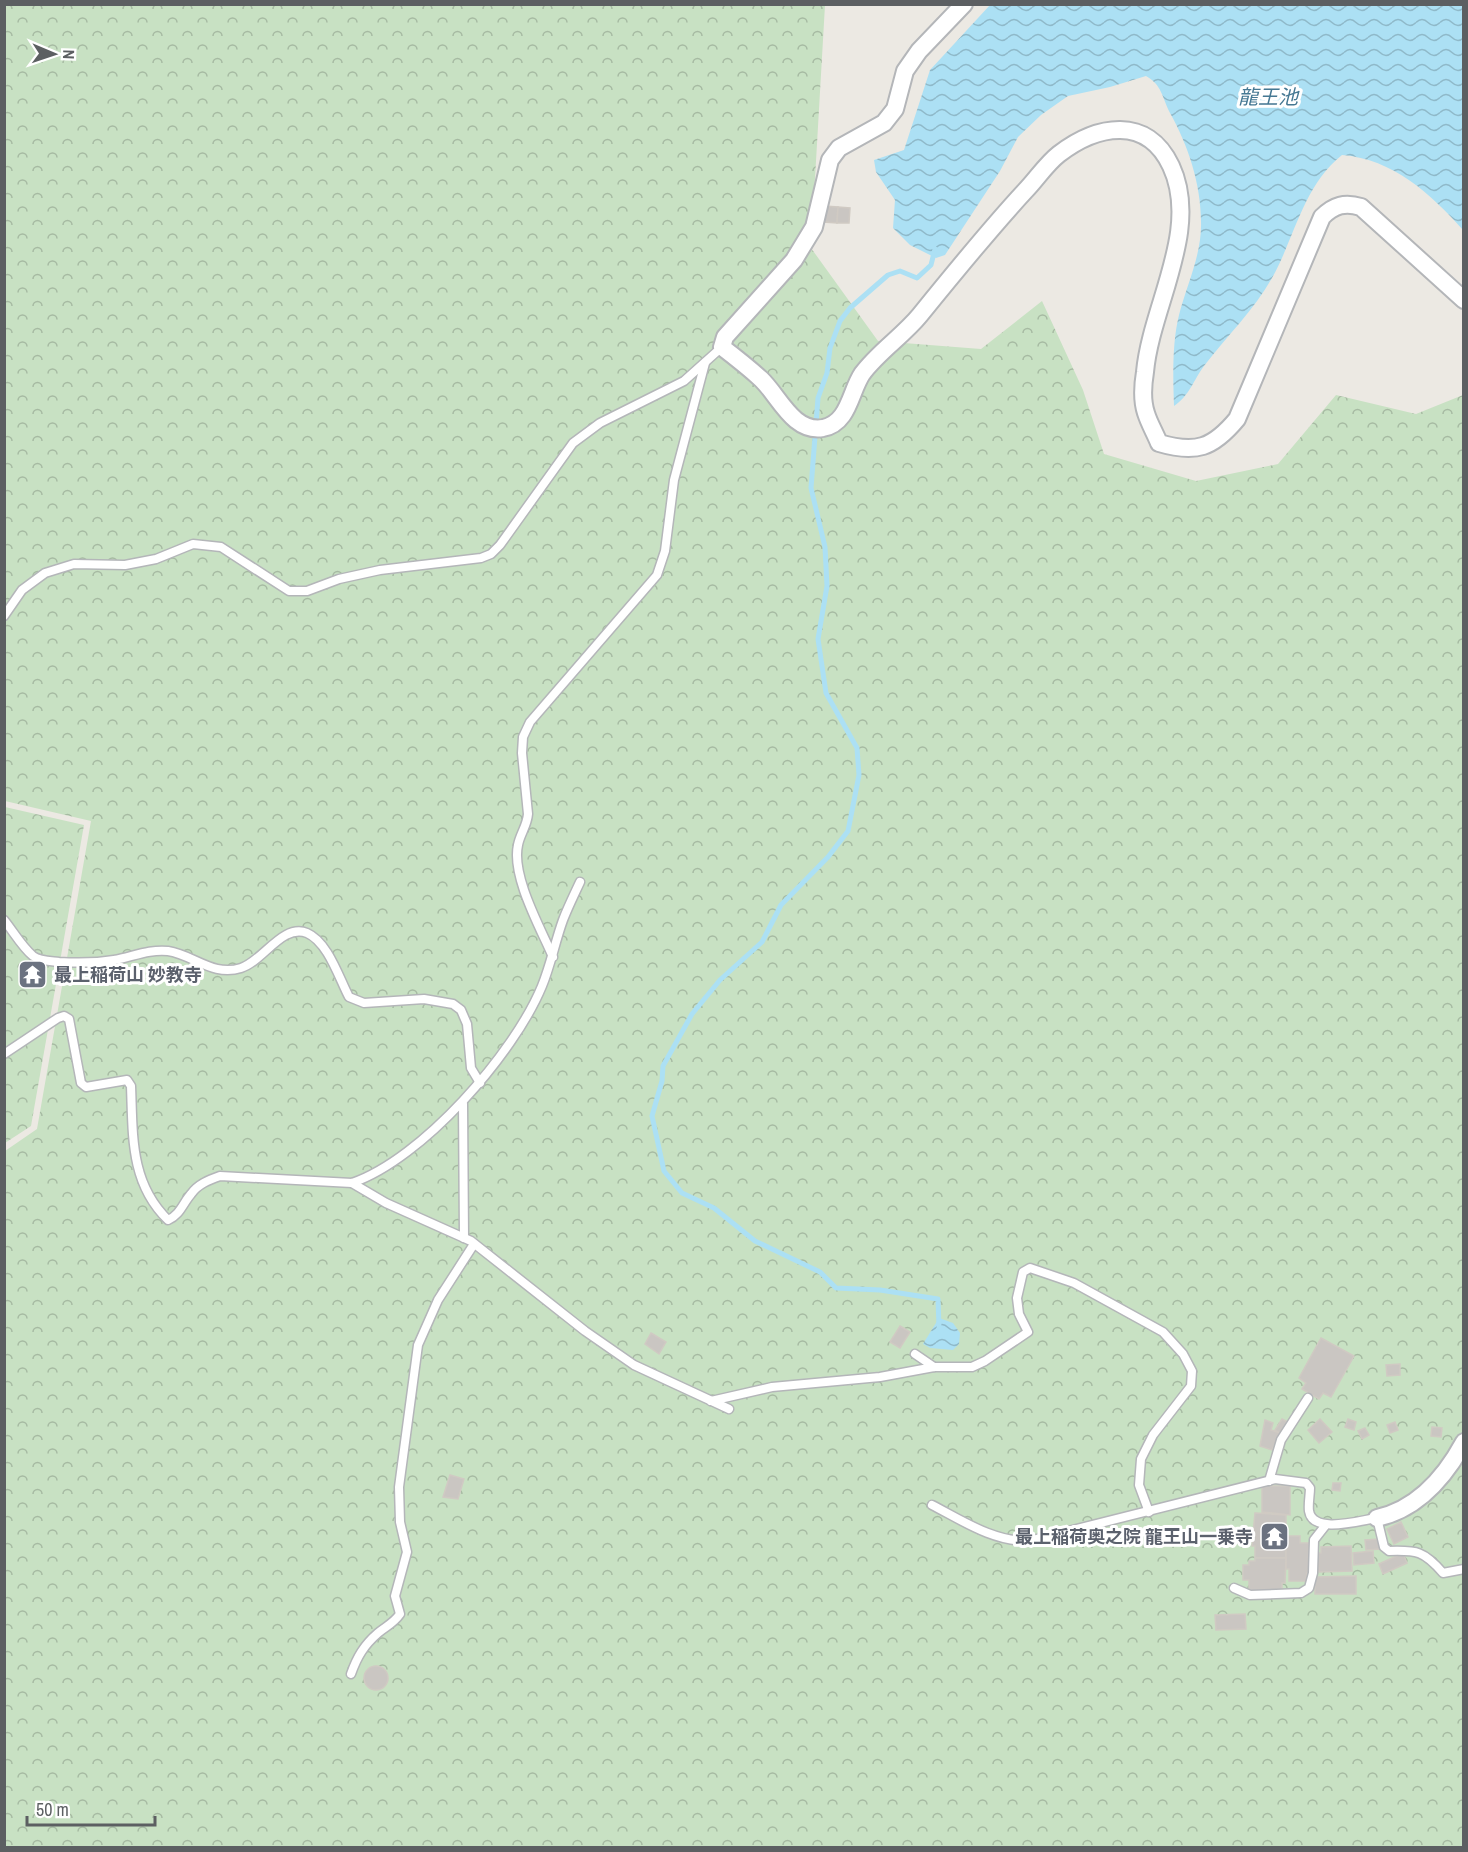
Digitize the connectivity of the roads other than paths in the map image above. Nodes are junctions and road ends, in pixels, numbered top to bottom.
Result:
1 (964, 4) edge
2 (1464, 300) edge
3 (722, 347) junction
4 (705, 362) junction
5 (4, 616) edge
6 (580, 882) dead end
7 (4, 920) edge
8 (553, 957) junction
9 (4, 1054) edge
10 (480, 1083) junction
11 (463, 1104) junction
12 (352, 1183) junction
13 (464, 1238) junction
14 (474, 1244) junction
15 (915, 1354) dead end
16 (934, 1367) junction
17 (1308, 1398) dead end
18 (711, 1401) junction
19 (729, 1408) dead end
20 (1464, 1442) edge
21 (1269, 1480) junction
22 (932, 1505) dead end
23 (1149, 1512) junction
24 (1377, 1518) junction
25 (1325, 1526) junction
26 (1464, 1569) edge
27 (1234, 1588) dead end
28 (351, 1674) dead end

1 - 3 street
2 - 3 street
3 - 4 lane
4 - 5 lane
4 - 8 lane
6 - 8 lane
7 - 10 lane
8 - 10 lane
9 - 12 lane
10 - 11 lane
11 - 12 lane
11 - 13 lane
12 - 13 lane
13 - 14 lane
14 - 18 lane
14 - 28 lane
15 - 16 lane
16 - 18 lane
16 - 23 lane
17 - 21 lane
18 - 19 lane
20 - 24 street
21 - 23 lane
21 - 25 lane
22 - 23 lane
24 - 25 lane
24 - 26 lane
25 - 27 lane

